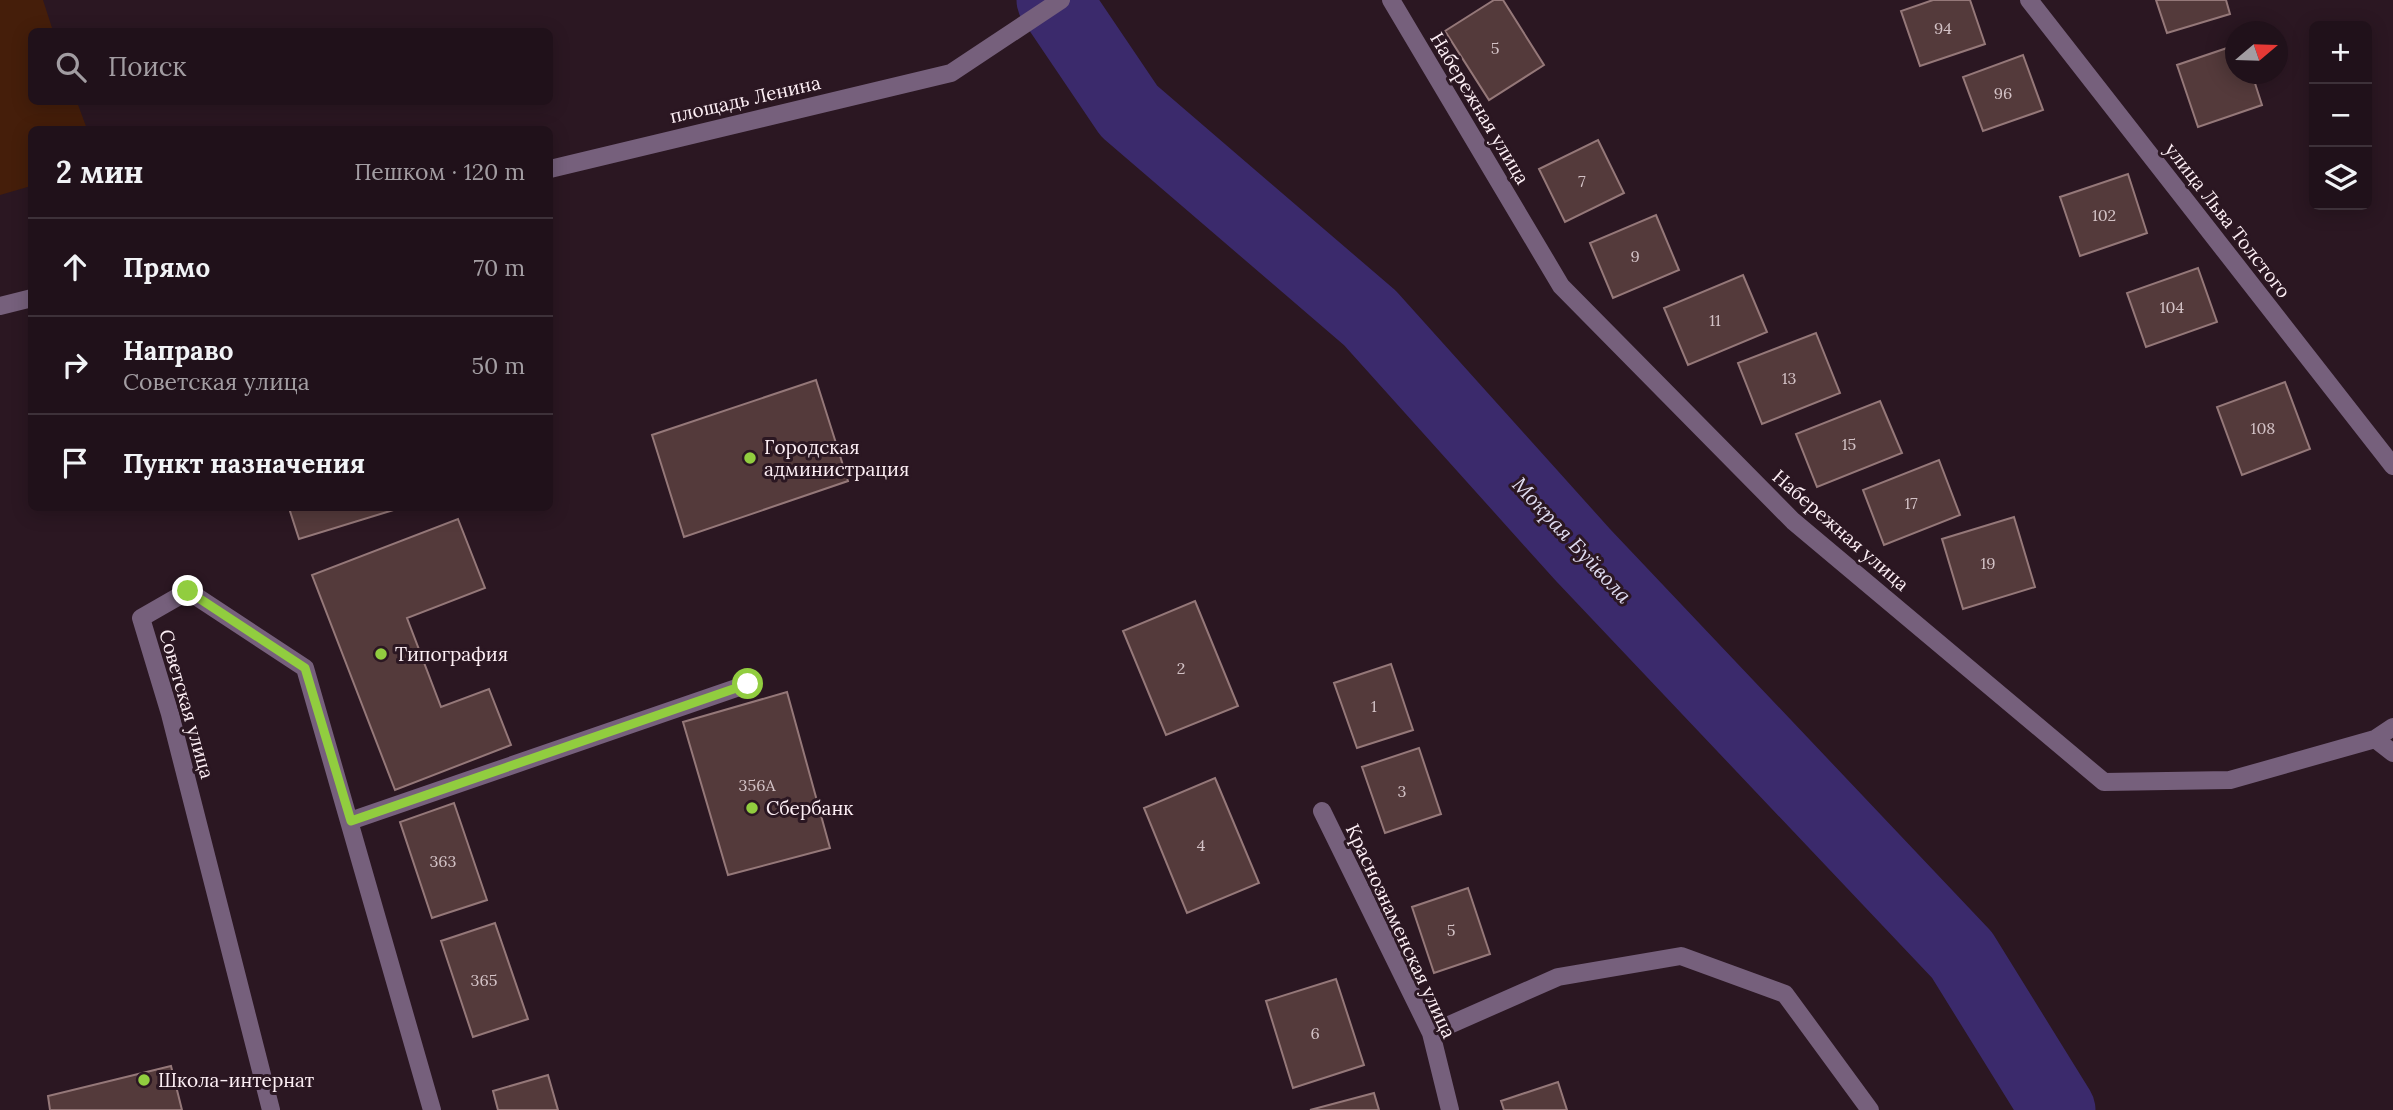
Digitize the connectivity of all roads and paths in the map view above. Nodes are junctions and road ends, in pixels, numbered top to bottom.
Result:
1 (1061, 0) edge
2 (1391, 0) edge
3 (2029, 0) edge
4 (553, 168) edge
5 (28, 299) edge
6 (0, 306) edge
7 (2393, 466) edge
8 (748, 684) dead end
9 (2393, 727) edge
10 (2375, 739) junction
11 (2393, 753) edge
12 (1322, 811) dead end
13 (351, 821) junction
14 (1431, 1033) junction
15 (271, 1110) edge
16 (432, 1110) edge
17 (1450, 1110) edge
18 (1870, 1110) edge

1 - 4 street, площадь Ленина
2 - 10 street, Набережная улица
3 - 7 street, улица Льва Толстого
5 - 6 street
8 - 13 street
9 - 10 street, Набережная улица
10 - 11 street
12 - 14 street, Краснознаменская улица
13 - 15 street, Советская улица
13 - 16 street, Советская улица
14 - 17 street, Краснознаменская улица
14 - 18 street

